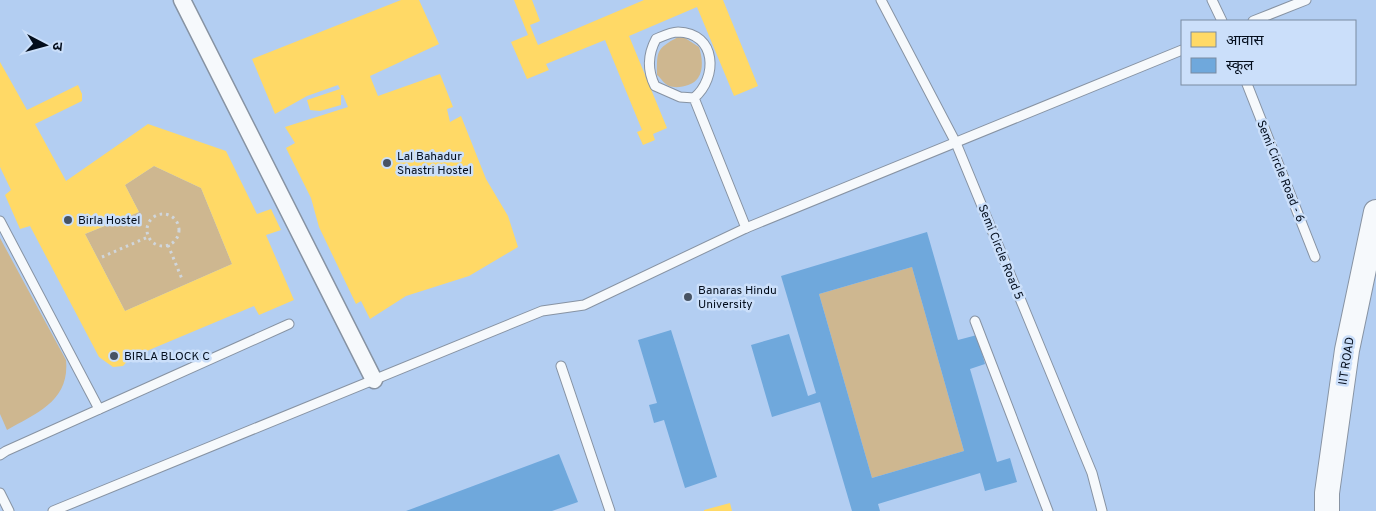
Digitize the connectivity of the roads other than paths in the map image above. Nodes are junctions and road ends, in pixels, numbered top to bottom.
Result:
1 (182, 0) edge
2 (881, 0) edge
3 (1212, 0) edge
4 (1306, 0) edge
5 (1222, 20) edge
6 (1256, 20) edge
7 (1181, 50) edge
8 (1247, 85) edge
9 (694, 98) junction
10 (956, 142) junction
11 (1376, 212) edge
12 (0, 221) edge
13 (746, 228) junction
14 (1315, 258) dead end
15 (975, 321) dead end
16 (289, 324) dead end
17 (561, 366) dead end
18 (374, 380) junction
19 (99, 409) junction
20 (0, 455) edge
21 (0, 493) edge
22 (10, 511) edge
23 (53, 511) edge
24 (610, 511) edge
25 (1048, 511) edge
26 (1102, 511) edge
27 (1326, 511) edge

1 - 18 street
2 - 10 lane, Semi Circle Road 5
3 - 5 lane
4 - 6 lane
7 - 10 lane
8 - 14 lane, Semi Circle Road - 6
9 - 9 lane
9 - 13 lane
10 - 13 lane
10 - 26 lane, Semi Circle Road 5
11 - 27 street, IIT ROAD
12 - 19 lane
13 - 18 lane
15 - 25 lane
16 - 19 lane
17 - 24 lane
18 - 23 lane
19 - 20 lane
21 - 22 lane

